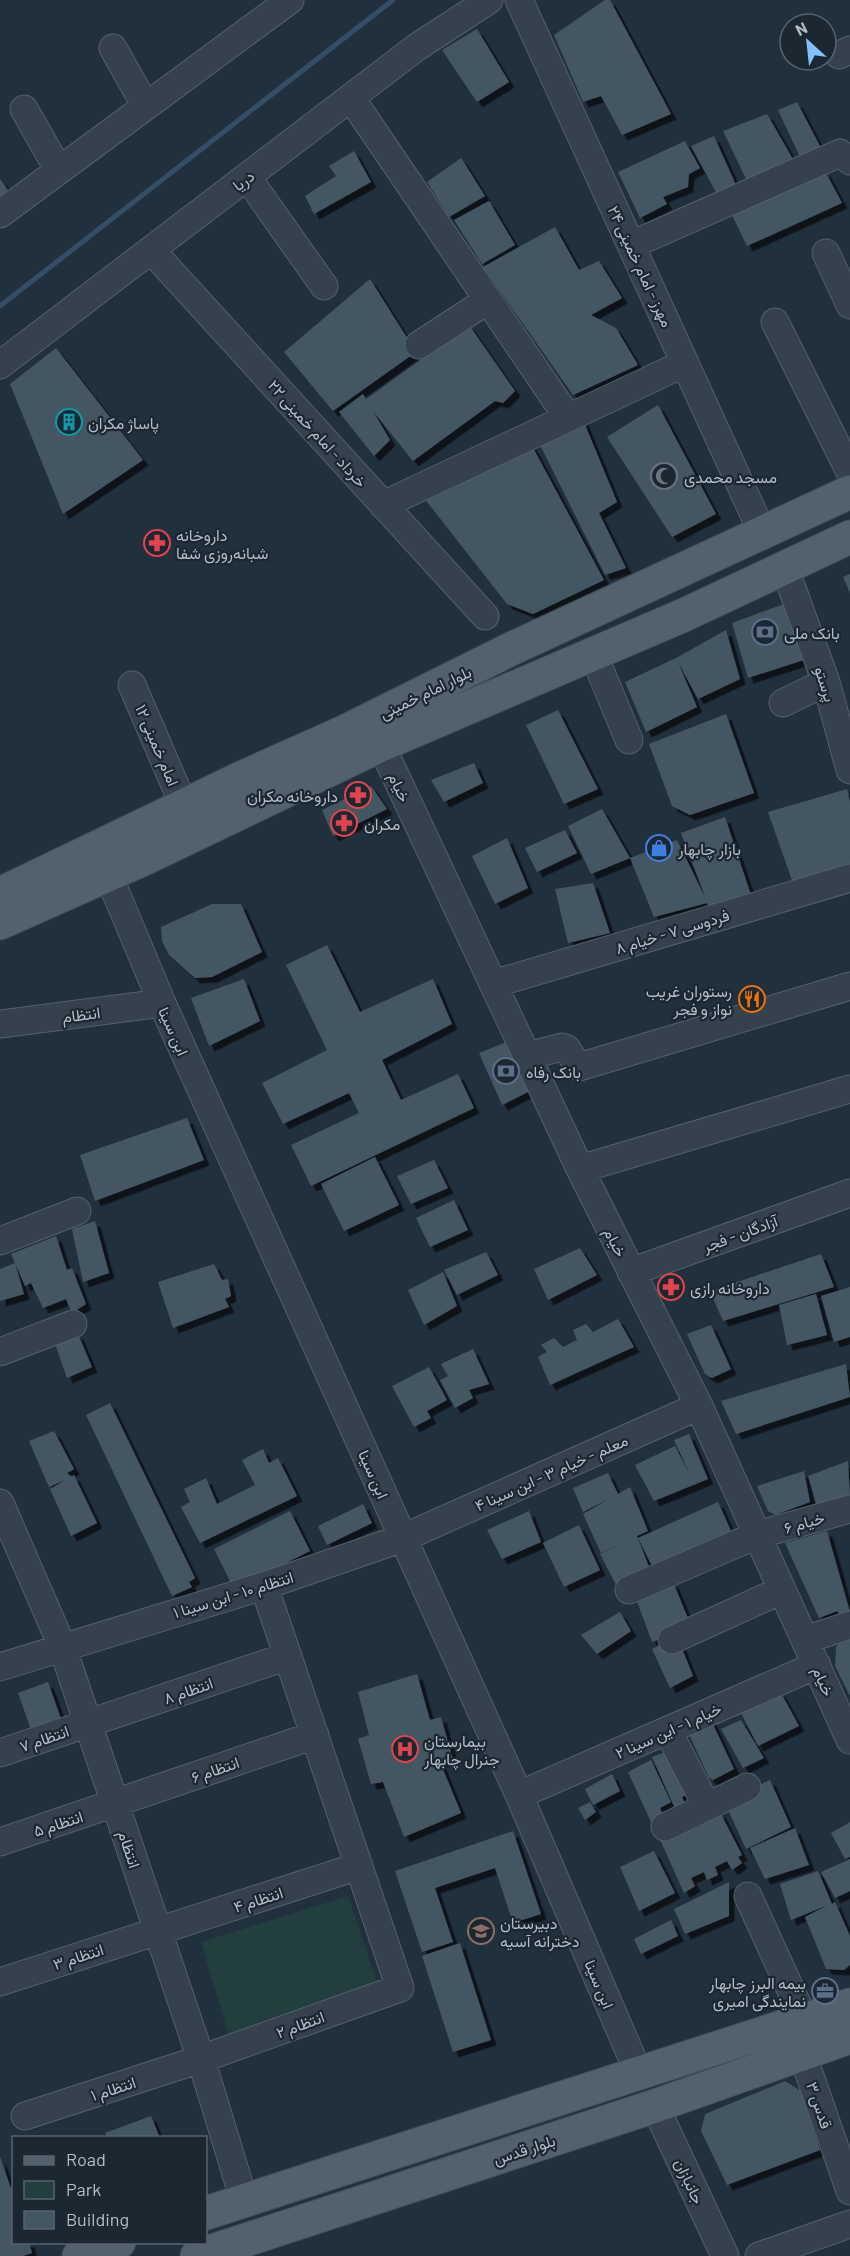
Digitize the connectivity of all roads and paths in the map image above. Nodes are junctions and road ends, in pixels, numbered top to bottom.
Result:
1 (290, 0) edge
2 (489, 0) edge
3 (519, 0) edge
4 (112, 48) dead end
5 (351, 98) junction
6 (145, 105) junction
7 (24, 109) dead end
8 (850, 161) edge
9 (58, 169) junction
10 (246, 177) junction
11 (0, 214) edge
12 (631, 244) junction
13 (151, 250) junction
14 (826, 253) dead end
15 (324, 286) dead end
16 (488, 300) junction
17 (850, 305) edge
18 (775, 322) dead end
19 (419, 345) dead end
20 (685, 363) junction
21 (0, 365) edge
22 (568, 418) junction
23 (850, 472) edge
24 (850, 492) edge
25 (383, 506) junction
26 (762, 532) junction
27 (850, 537) edge
28 (784, 566) junction
29 (485, 616) dead end
30 (593, 653) junction
31 (132, 685) dead end
32 (836, 693) edge
33 (783, 703) dead end
34 (629, 740) dead end
35 (381, 745) junction
36 (850, 770) edge
37 (183, 806) junction
38 (108, 874) junction
39 (850, 878) edge
40 (0, 894) edge
41 (0, 923) edge
42 (493, 984) junction
43 (850, 986) edge
44 (162, 1003) junction
45 (0, 1024) edge
46 (527, 1056) junction
47 (850, 1089) edge
48 (580, 1169) junction
49 (850, 1193) edge
50 (76, 1211) dead end
51 (0, 1241) edge
52 (631, 1272) junction
53 (73, 1324) dead end
54 (0, 1352) edge
55 (699, 1406) junction
56 (0, 1503) edge
57 (850, 1509) edge
58 (757, 1535) junction
59 (402, 1538) junction
60 (264, 1586) junction
61 (629, 1590) dead end
62 (782, 1590) junction
63 (850, 1625) edge
64 (672, 1640) dead end
65 (805, 1640) junction
66 (62, 1646) junction
67 (288, 1656) junction
68 (817, 1665) junction
69 (0, 1667) edge
70 (88, 1724) junction
71 (668, 1731) junction
72 (315, 1735) junction
73 (850, 1740) edge
74 (0, 1753) edge
75 (747, 1786) dead end
76 (519, 1795) junction
77 (116, 1804) junction
78 (707, 1807) junction
79 (665, 1827) dead end
80 (0, 1842) edge
81 (359, 1866) junction
82 (748, 1896) dead end
83 (157, 1930) junction
84 (0, 1982) edge
85 (850, 2005) edge
86 (804, 2019) junction
87 (850, 2037) edge
88 (802, 2053) junction
89 (201, 2059) junction
90 (639, 2074) junction
91 (655, 2106) junction
92 (26, 2116) dead end
93 (850, 2191) edge
94 (244, 2200) junction
95 (207, 2213) edge
96 (850, 2224) edge
97 (112, 2244) edge
98 (79, 2256) edge
99 (197, 2256) edge
100 (725, 2256) edge
101 (759, 2256) edge

1 - 6 street
2 - 5 street, دریا
3 - 12 street, مهرز - امام خمینی ۲۴
4 - 6 street
5 - 10 street, دریا
5 - 16 street
6 - 9 street
7 - 9 street
8 - 12 street
9 - 11 street
10 - 13 street, دریا
10 - 15 street
12 - 20 street, مهرز - امام خمینی ۲۴
13 - 21 street, دریا
13 - 25 street, خرداد - امام خمینی ۲۲
14 - 17 street
16 - 19 street
16 - 22 street
18 - 23 street
20 - 22 street
20 - 26 street, مهرز - امام خمینی ۲۴
22 - 25 street
24 - 26 main road, بلوار امام خمینی
25 - 29 street, خرداد - امام خمینی ۲۲
26 - 37 main road, بلوار امام خمینی
27 - 28 main road, بلوار امام خمینی
28 - 30 main road, بلوار امام خمینی
28 - 32 street, پرستو
30 - 34 street
30 - 35 main road, بلوار امام خمینی
31 - 37 street, امام خمینی ۱۲
32 - 33 street
32 - 36 street, پرستو
35 - 38 main road, بلوار امام خمینی
35 - 42 street, خیام
37 - 40 main road, بلوار امام خمینی
38 - 41 main road, بلوار امام خمینی
38 - 44 street, ابن سینا
39 - 42 street, فردوسی ۷ - خیام ۸
42 - 46 street, خیام
43 - 46 street
44 - 45 street, انتظام
44 - 59 street, ابن سینا
46 - 48 street, خیام
47 - 48 street
48 - 52 street, خیام
49 - 52 street, آزادگان - فجر
50 - 51 street
52 - 55 street, خیام
53 - 54 street
55 - 58 street, خیام
55 - 59 street, معلم - خیام ۳ - ابن سینا ۴
56 - 66 street, انتظام
57 - 58 street, خیام ۶
58 - 61 street, خیام ۶
58 - 62 street, خیام
59 - 60 street, انتظام ۱۰ - ابن سینا ۱
59 - 76 street, ابن سینا
60 - 66 street, انتظام ۱۰ - ابن سینا ۱
60 - 67 street
62 - 64 street
62 - 65 street, خیام
63 - 65 street
65 - 68 street, خیام
66 - 69 street, انتظام ۱۰ - ابن سینا ۱
66 - 70 street, انتظام
67 - 70 street, انتظام ۸
67 - 72 street
68 - 71 street, خیام ۱ - این سینا ۲
68 - 73 street, خیام
70 - 74 street, انتظام ۷
70 - 77 street, انتظام
71 - 76 street, خیام ۱ - این سینا ۲
71 - 78 street
72 - 77 street, انتظام ۶
72 - 81 street
75 - 78 street
76 - 90 street, ابن سینا
77 - 80 street, انتظام ۵
77 - 83 street, انتظام
78 - 79 street
81 - 83 street, انتظام ۴
81 - 89 street, انتظام ۲
82 - 86 street
83 - 84 street, انتظام ۳
83 - 89 street, انتظام
85 - 86 main road
86 - 90 main road
87 - 88 main road, بلوار قدس
88 - 91 main road, بلوار قدس
88 - 93 street, قدس ۳
89 - 92 street, انتظام ۱
89 - 94 street, انتظام
90 - 94 main road
91 - 99 main road, بلوار قدس
91 - 100 street, جانبازان
94 - 95 main road
96 - 101 street
97 - 98 main road

